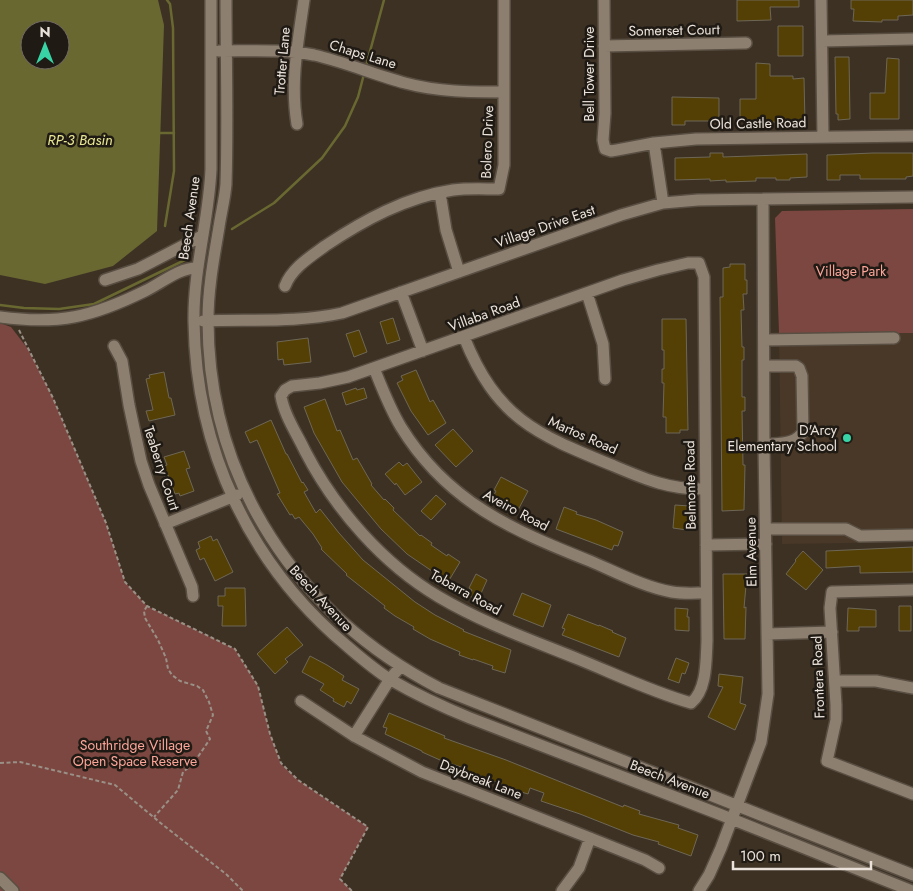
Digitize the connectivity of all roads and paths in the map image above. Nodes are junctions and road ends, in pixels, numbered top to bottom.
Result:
1 (211, 0) edge
2 (226, 0) edge
3 (304, 0) edge
4 (504, 0) edge
5 (604, 0) edge
6 (821, 0) edge
7 (913, 39) edge
8 (822, 41) junction
9 (746, 43) dead end
10 (604, 46) junction
11 (212, 51) junction
12 (226, 51) junction
13 (296, 52) junction
14 (504, 92) junction
15 (297, 124) dead end
16 (913, 136) edge
17 (823, 137) junction
18 (654, 143) junction
19 (605, 149) joint
20 (440, 193) junction
21 (913, 197) edge
22 (764, 199) junction
23 (664, 204) junction
24 (202, 236) junction
25 (699, 263) joint
26 (197, 268) junction
27 (459, 272) junction
28 (105, 280) dead end
29 (285, 286) dead end
30 (402, 292) junction
31 (587, 293) junction
32 (0, 317) edge
33 (13, 318) junction
34 (208, 320) junction
35 (194, 321) junction
36 (464, 336) junction
37 (894, 338) dead end
38 (764, 340) junction
39 (114, 346) dead end
40 (423, 351) junction
41 (764, 366) junction
42 (374, 368) junction
43 (605, 380) dead end
44 (281, 396) joint
45 (764, 445) junction
46 (705, 490) junction
47 (246, 492) junction
48 (232, 497) junction
49 (165, 524) junction
50 (766, 529) junction
51 (913, 535) edge
52 (766, 544) junction
53 (706, 545) junction
54 (913, 590) edge
55 (706, 593) junction
56 (193, 596) dead end
57 (147, 606) junction
58 (832, 632) junction
59 (767, 634) junction
60 (400, 667) junction
61 (390, 680) junction
62 (836, 681) junction
63 (913, 688) edge
64 (301, 701) dead end
65 (691, 703) joint
66 (354, 736) junction
67 (0, 764) edge
68 (913, 794) edge
69 (737, 805) junction
70 (154, 818) junction
71 (732, 820) junction
72 (590, 838) junction
73 (659, 868) dead end
74 (913, 875) edge
75 (0, 878) edge
76 (567, 889) edge
77 (13, 891) edge
78 (243, 891) edge
79 (352, 891) edge
80 (699, 891) edge
81 (912, 891) edge

1 - 11 street, Beech Avenue
2 - 12 street, Beech Avenue
3 - 13 street, Trotter Lane
4 - 14 street, Bolero Drive
5 - 10 street, Bell Tower Drive
6 - 8 street
7 - 8 street
8 - 17 street
9 - 10 street, Somerset Court
10 - 19 street, Bell Tower Drive
11 - 12 street, Chaps Lane
11 - 24 street, Beech Avenue
12 - 13 street, Chaps Lane
12 - 34 street, Beech Avenue
13 - 14 street, Chaps Lane
13 - 15 street, Trotter Lane
14 - 20 street, Bolero Drive
16 - 17 street, Old Castle Road
17 - 18 street, Old Castle Road
18 - 19 street, Old Castle Road
18 - 23 street
20 - 27 street
20 - 29 street, Bolero Drive
21 - 22 street, Village Drive East
22 - 23 street, Village Drive East
22 - 38 street, Elm Avenue
23 - 27 street, Village Drive East
24 - 26 street, Beech Avenue
24 - 28 street
25 - 31 street, Villaba Road
25 - 46 street, Belmonte Road
26 - 33 street
26 - 35 street, Beech Avenue
27 - 30 street, Village Drive East
30 - 34 street, Village Drive East
30 - 40 street
31 - 36 street, Villaba Road
31 - 43 street
32 - 33 street
33 - 57 path
34 - 35 street, Village Drive East
34 - 47 street, Beech Avenue
35 - 48 street, Beech Avenue
36 - 40 street, Villaba Road
36 - 46 street, Martos Road
37 - 38 street
38 - 41 street, Elm Avenue
39 - 49 street, Teaberry Court
40 - 42 street, Villaba Road
41 - 45 street, Elm Avenue
41 - 45 street
42 - 44 street, Villaba Road
42 - 55 street, Aveiro Road
44 - 65 street, Tobarra Road
45 - 50 street, Elm Avenue
46 - 53 street, Belmonte Road
47 - 48 street
47 - 60 street, Beech Avenue
48 - 49 street
48 - 61 street, Beech Avenue
49 - 56 street, Teaberry Court
50 - 51 street
50 - 52 street, Elm Avenue
52 - 53 street
52 - 59 street, Elm Avenue
53 - 55 street, Belmonte Road
54 - 58 street, Frontera Road
55 - 65 street, Belmonte Road
57 - 70 path
57 - 79 path
58 - 59 street
58 - 62 street, Frontera Road
59 - 69 street, Elm Avenue
60 - 61 street
60 - 69 street, Beech Avenue
61 - 66 street
61 - 71 street, Beech Avenue
62 - 63 street
62 - 68 street, Frontera Road
64 - 66 street, Daybreak Lane
66 - 72 street, Daybreak Lane
67 - 70 path
69 - 71 street, Elm Avenue
69 - 74 street, Beech Avenue
70 - 78 path
71 - 80 street, Elm Avenue
71 - 81 street, Beech Avenue
72 - 73 street, Daybreak Lane
72 - 76 street
75 - 77 street

